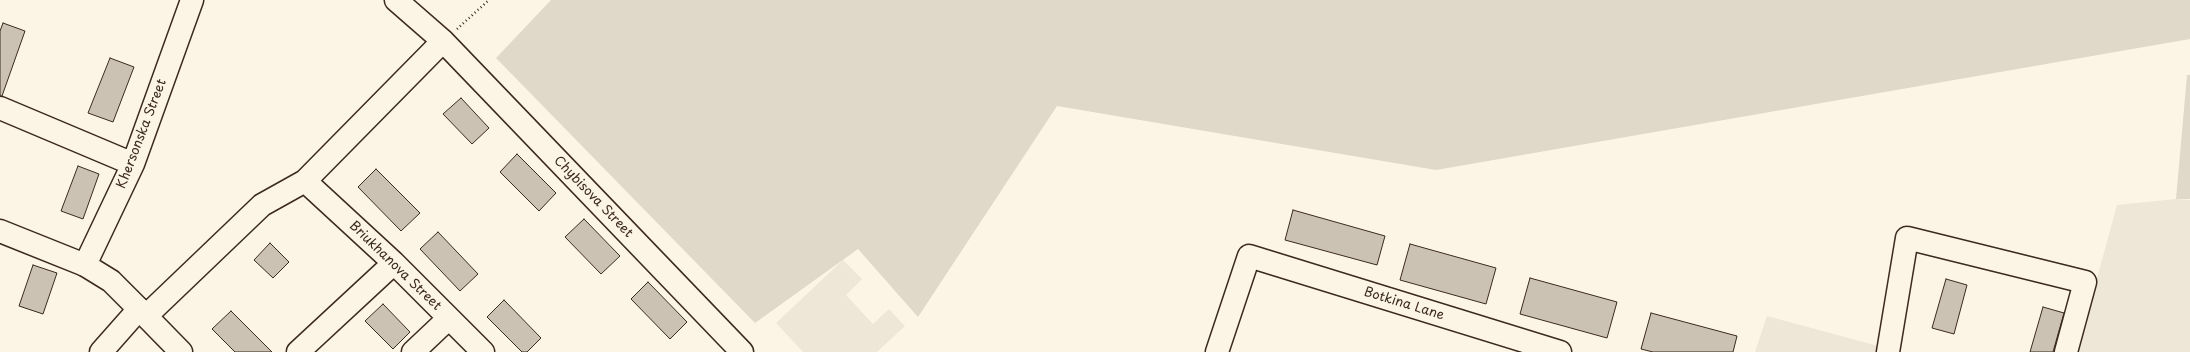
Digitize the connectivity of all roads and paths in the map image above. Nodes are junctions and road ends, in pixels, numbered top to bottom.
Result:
1 (192, 0) edge
2 (396, 0) edge
3 (489, 0) edge
4 (444, 41) junction
5 (0, 108) edge
6 (133, 164) junction
7 (305, 181) junction
8 (0, 231) edge
9 (394, 263) junction
10 (85, 265) junction
11 (143, 312) junction
12 (449, 318) junction
13 (101, 352) edge
14 (181, 352) edge
15 (298, 352) edge
16 (414, 352) edge
17 (483, 352) edge
18 (742, 352) edge
19 (1217, 352) edge
20 (1560, 352) edge
21 (1888, 352) edge
22 (2066, 352) edge

1 - 6 street, Khersonska Street
2 - 4 street, Chybisova Street
3 - 4 path
4 - 7 street
4 - 18 street, Chybisova Street
5 - 6 street
6 - 10 street, Khersonska Street
7 - 9 street, Briukhanova Street
7 - 11 street
8 - 10 street
9 - 12 street, Briukhanova Street
9 - 15 street
10 - 11 street
11 - 13 street
11 - 14 street
12 - 16 street
12 - 17 street, Briukhanova Street
19 - 20 street, Botkina Lane
21 - 22 street

